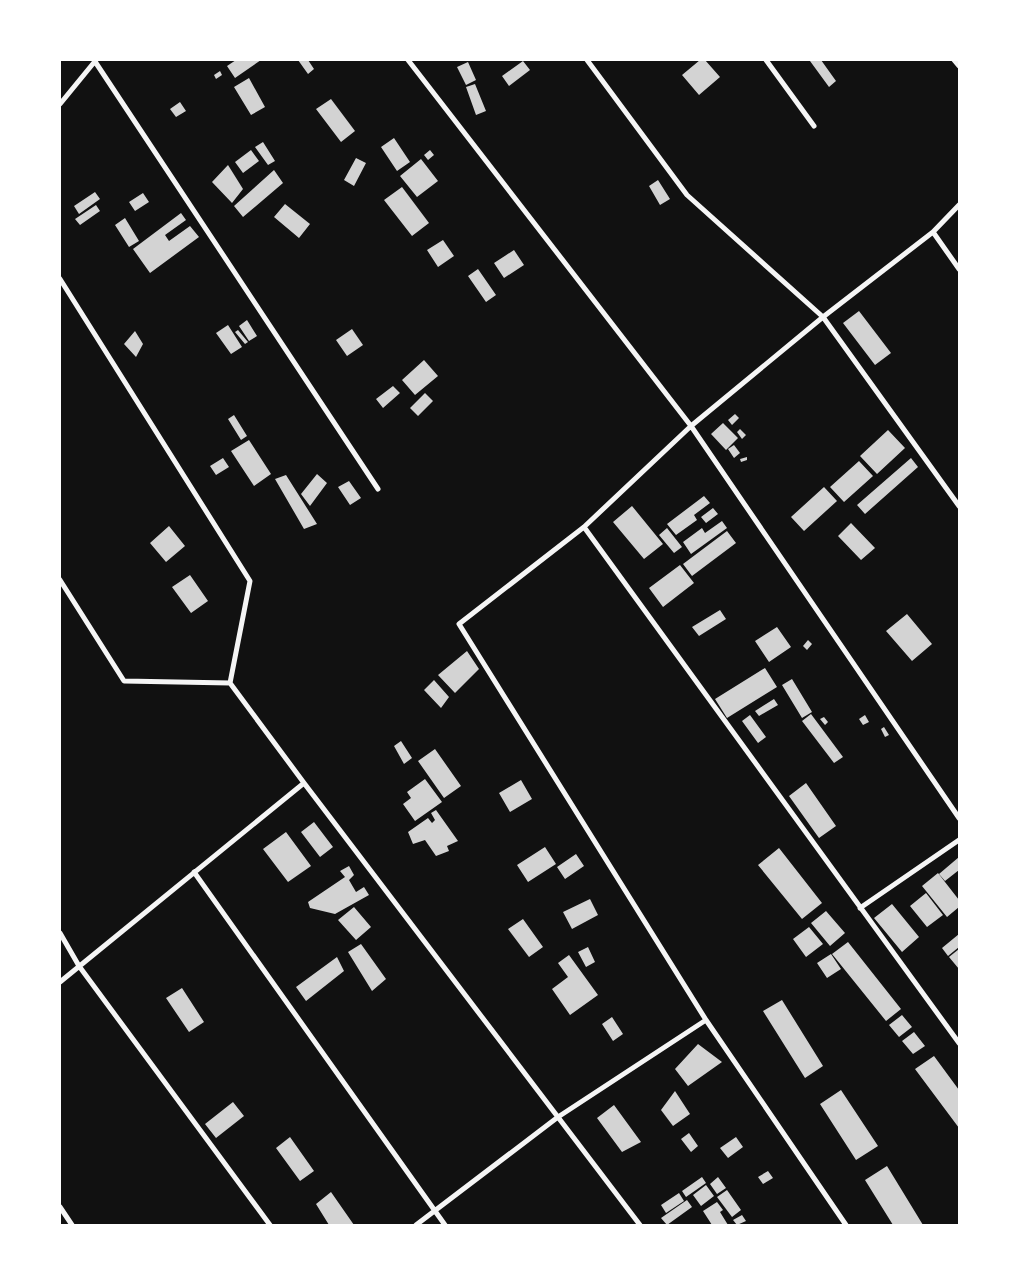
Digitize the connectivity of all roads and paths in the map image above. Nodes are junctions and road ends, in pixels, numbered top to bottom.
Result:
1 (95, 60) edge
2 (408, 60) edge
3 (587, 60) edge
4 (766, 60) edge
5 (954, 60) edge
6 (959, 66) edge
7 (60, 104) edge
8 (814, 126) dead end
9 (959, 205) edge
10 (933, 232) junction
11 (959, 269) edge
12 (60, 280) edge
13 (823, 317) junction
14 (692, 426) junction
15 (378, 489) dead end
16 (959, 506) edge
17 (584, 527) junction
18 (60, 580) edge
19 (230, 683) junction
20 (304, 783) junction
21 (959, 818) edge
22 (959, 840) edge
23 (194, 872) junction
24 (860, 908) junction
25 (60, 933) edge
26 (79, 966) junction
27 (60, 982) edge
28 (706, 1020) junction
29 (959, 1043) edge
30 (558, 1117) junction
31 (60, 1207) edge
32 (435, 1212) junction
33 (72, 1225) edge
34 (270, 1225) edge
35 (416, 1225) edge
36 (445, 1225) edge
37 (640, 1225) edge
38 (846, 1225) edge

1 - 7 street
1 - 15 street
2 - 14 street
3 - 13 street
4 - 8 street
5 - 6 street
9 - 10 street
10 - 11 street
10 - 13 street
12 - 19 street
13 - 14 street
13 - 16 street
14 - 17 street
14 - 21 street
17 - 24 street
17 - 28 street
18 - 19 street
19 - 20 street
20 - 23 street
20 - 30 street
22 - 24 street
23 - 26 street
23 - 32 street
24 - 29 street
25 - 26 street
26 - 27 street
26 - 34 street
28 - 30 street
28 - 38 street
30 - 32 street
30 - 37 street
31 - 33 street
32 - 35 street
32 - 36 street

